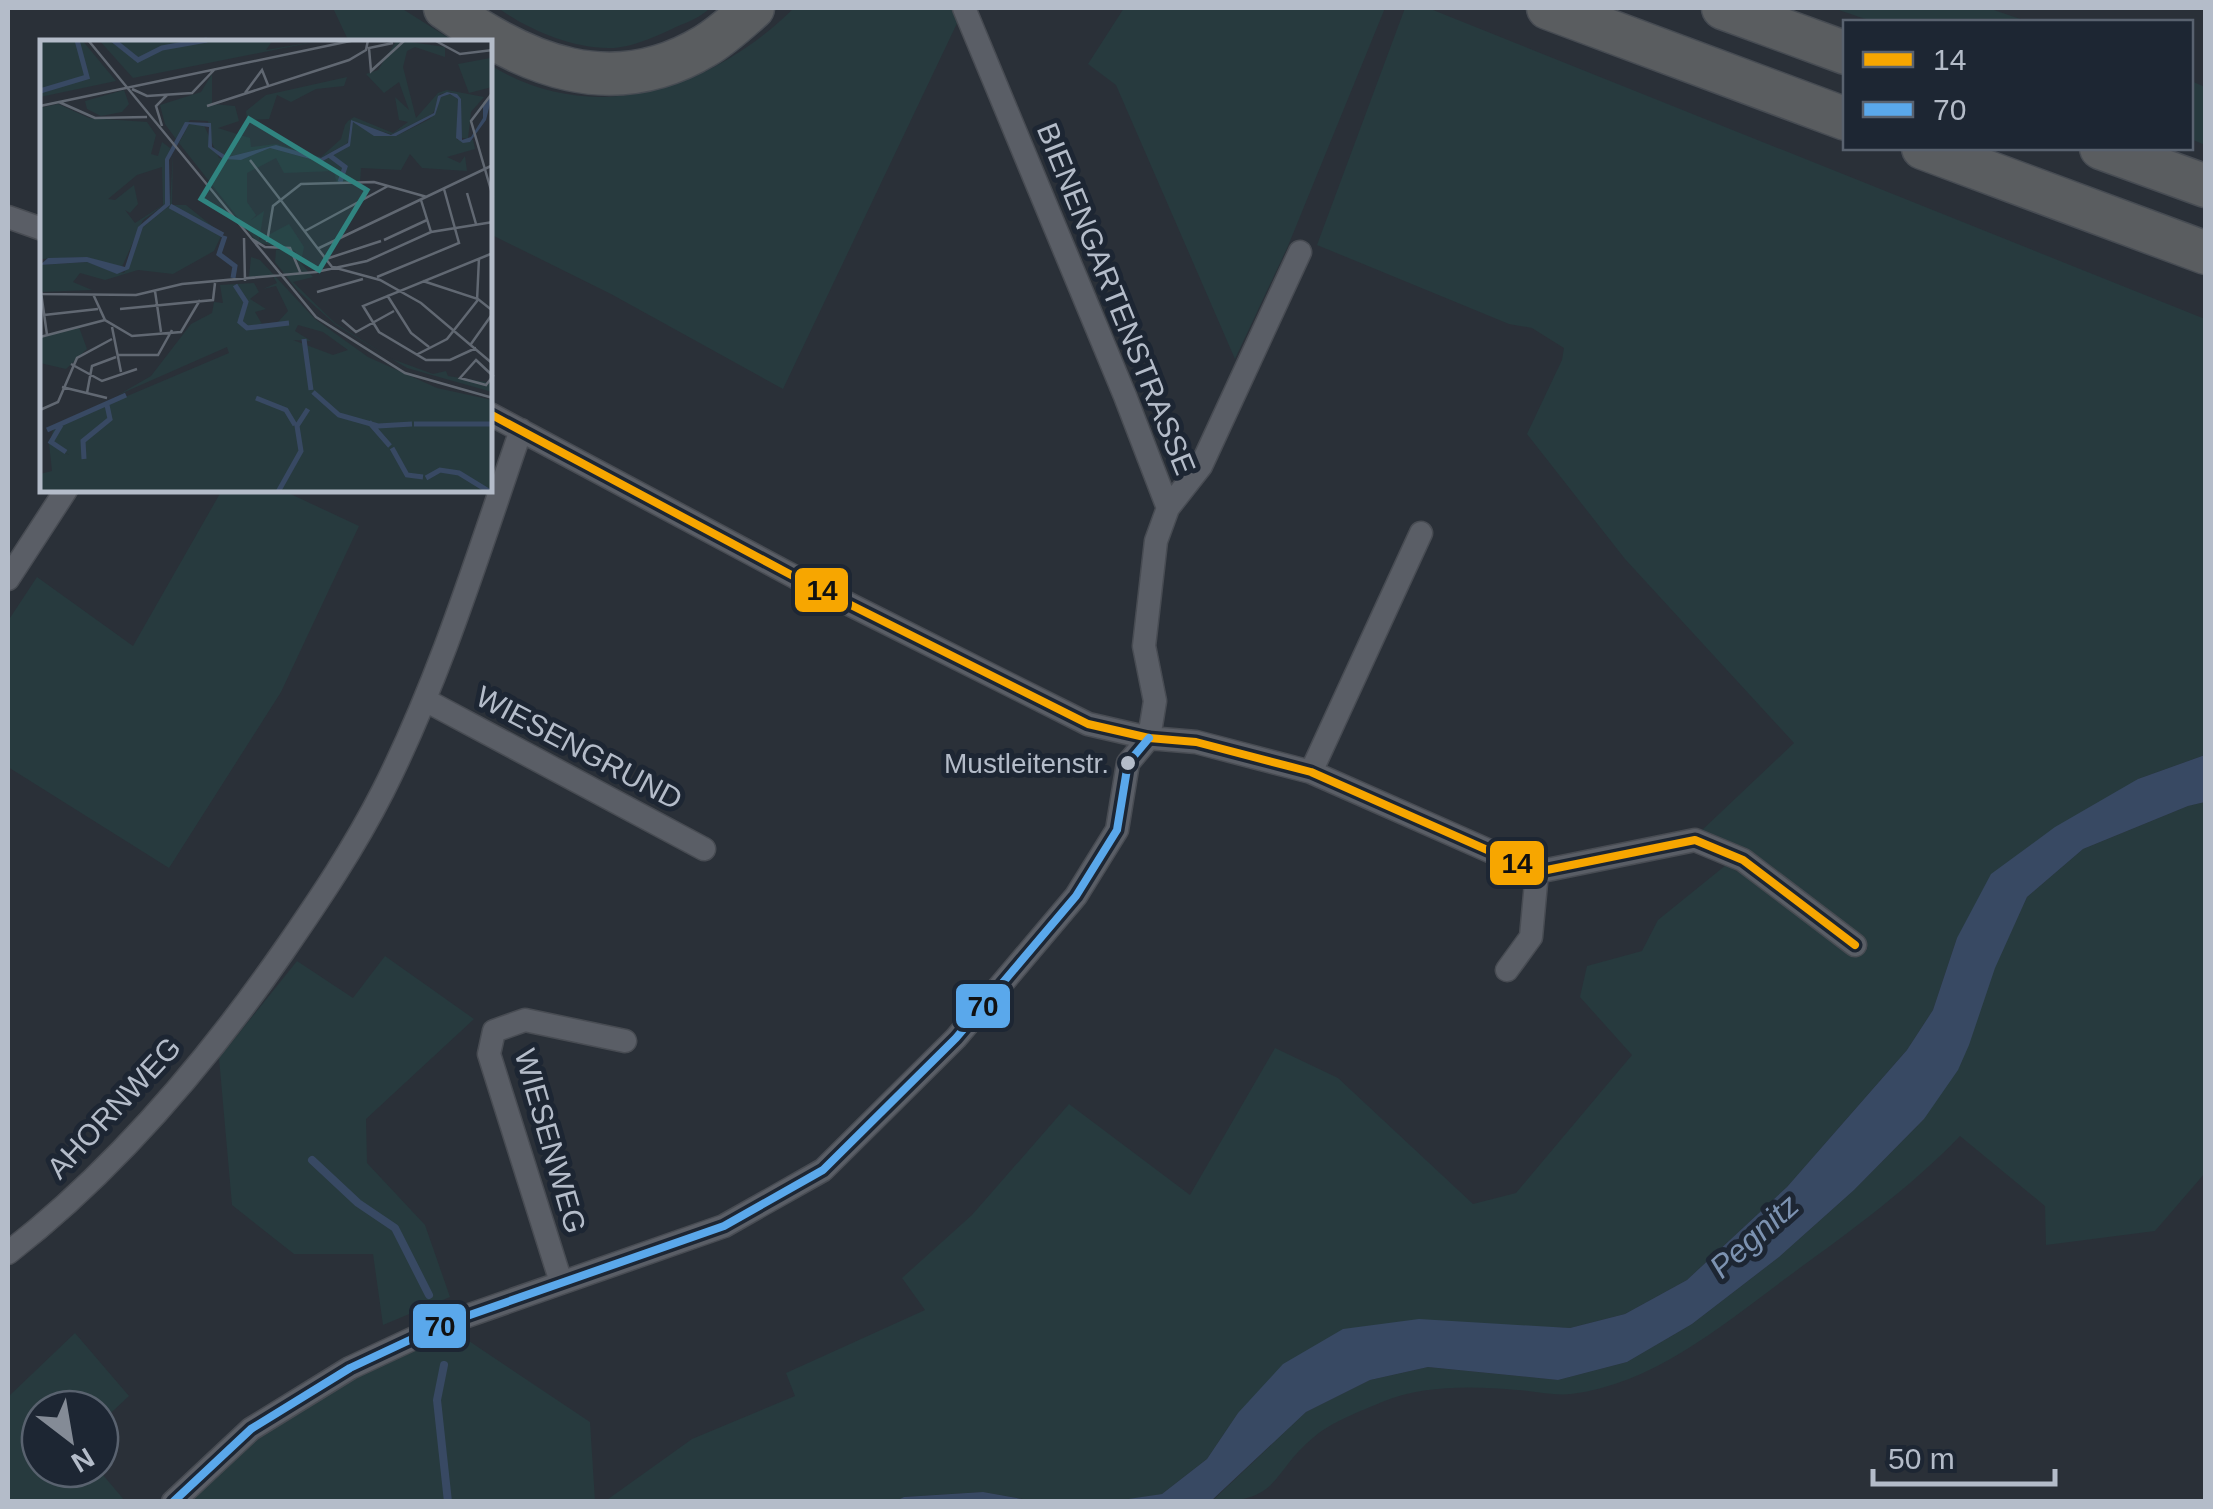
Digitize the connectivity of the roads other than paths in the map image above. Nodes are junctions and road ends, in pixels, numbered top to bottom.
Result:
1 (446, 8) edge
2 (754, 8) edge
3 (964, 8) edge
4 (1548, 8) edge
5 (1723, 8) edge
6 (727, 24) edge
7 (1843, 52) edge
8 (1843, 117) edge
9 (1928, 150) edge
10 (2107, 150) edge
11 (2206, 186) edge
12 (8, 217) edge
13 (40, 227) edge
14 (1300, 252) dead end
15 (2206, 253) edge
16 (492, 415) edge
17 (521, 430) junction
18 (65, 492) edge
19 (1168, 508) junction
20 (1421, 533) dead end
21 (8, 579) edge
22 (425, 700) junction
23 (1149, 738) junction
24 (1311, 772) junction
25 (704, 849) dead end
26 (1537, 872) junction
27 (1855, 945) dead end
28 (1507, 970) dead end
29 (625, 1041) dead end
30 (8, 1253) edge
31 (561, 1282) junction
32 (173, 1502) edge

1 - 6 highway
2 - 6 highway
3 - 19 street, BIENENGARTENSTRASSE
4 - 8 highway
5 - 7 highway
9 - 15 highway
10 - 11 highway
12 - 13 street
14 - 19 street
16 - 17 street
17 - 22 street, AHORNWEG
17 - 23 street
18 - 21 street
19 - 23 street, BIENENGARTENSTRASSE
20 - 24 street
22 - 25 street, WIESENGRUND
22 - 30 street, AHORNWEG
23 - 24 street
23 - 31 street
24 - 26 street
26 - 27 street
26 - 28 street
29 - 31 street, WIESENWEG
31 - 32 street

